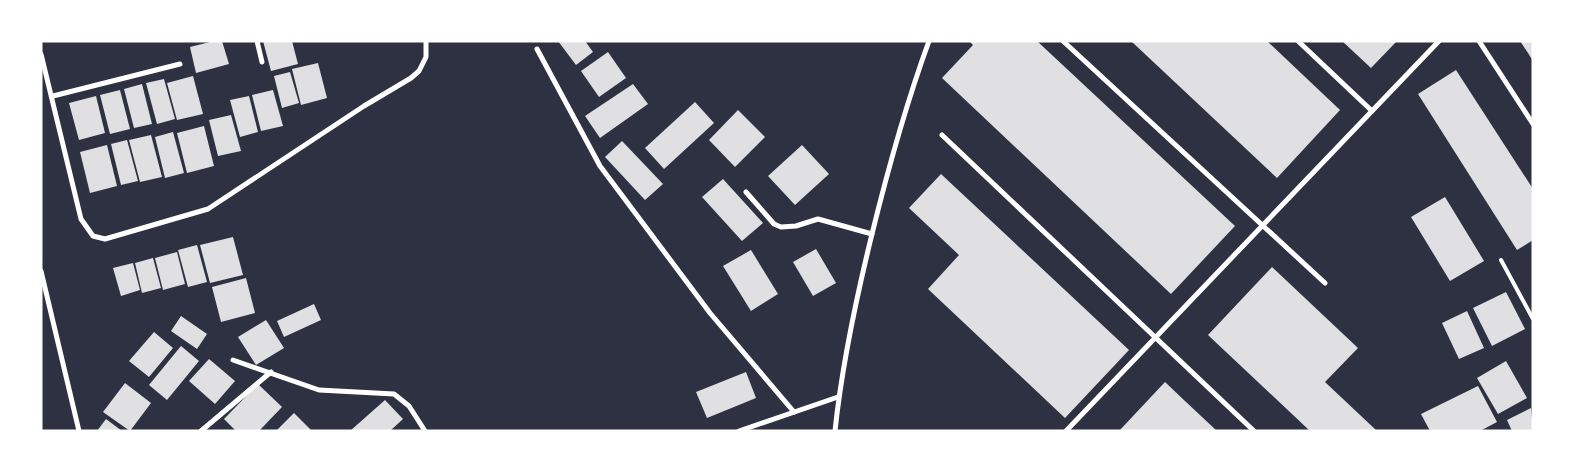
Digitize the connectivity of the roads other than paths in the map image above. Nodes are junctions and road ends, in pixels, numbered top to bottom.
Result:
1 (257, 41) edge
2 (426, 41) edge
3 (929, 41) edge
4 (1063, 41) edge
5 (1298, 41) edge
6 (1439, 41) edge
7 (1479, 41) edge
8 (537, 50) dead end
9 (41, 54) edge
10 (262, 62) dead end
11 (180, 64) dead end
12 (53, 96) junction
13 (1372, 111) junction
14 (1533, 124) edge
15 (942, 134) dead end
16 (746, 192) dead end
17 (1262, 226) junction
18 (872, 234) junction
19 (1501, 260) dead end
20 (41, 271) edge
21 (1326, 283) dead end
22 (44, 295) edge
23 (1533, 319) edge
24 (1155, 337) junction
25 (233, 360) dead end
26 (271, 372) junction
27 (838, 397) junction
28 (794, 412) junction
29 (79, 431) edge
30 (201, 431) edge
31 (425, 431) edge
32 (738, 431) edge
33 (835, 431) edge
34 (1066, 431) edge
35 (1254, 431) edge

1 - 10 street
2 - 12 street
3 - 18 street
4 - 17 street
5 - 13 street
6 - 13 street
7 - 14 street
8 - 28 street
9 - 12 street
11 - 12 street
13 - 17 street
15 - 24 street
16 - 18 street
17 - 21 street
17 - 24 street
18 - 27 street
19 - 23 lane
20 - 22 street
22 - 29 street
24 - 34 street
24 - 35 street
25 - 26 street
26 - 30 street
26 - 31 street
27 - 28 street
27 - 33 street
28 - 32 street

